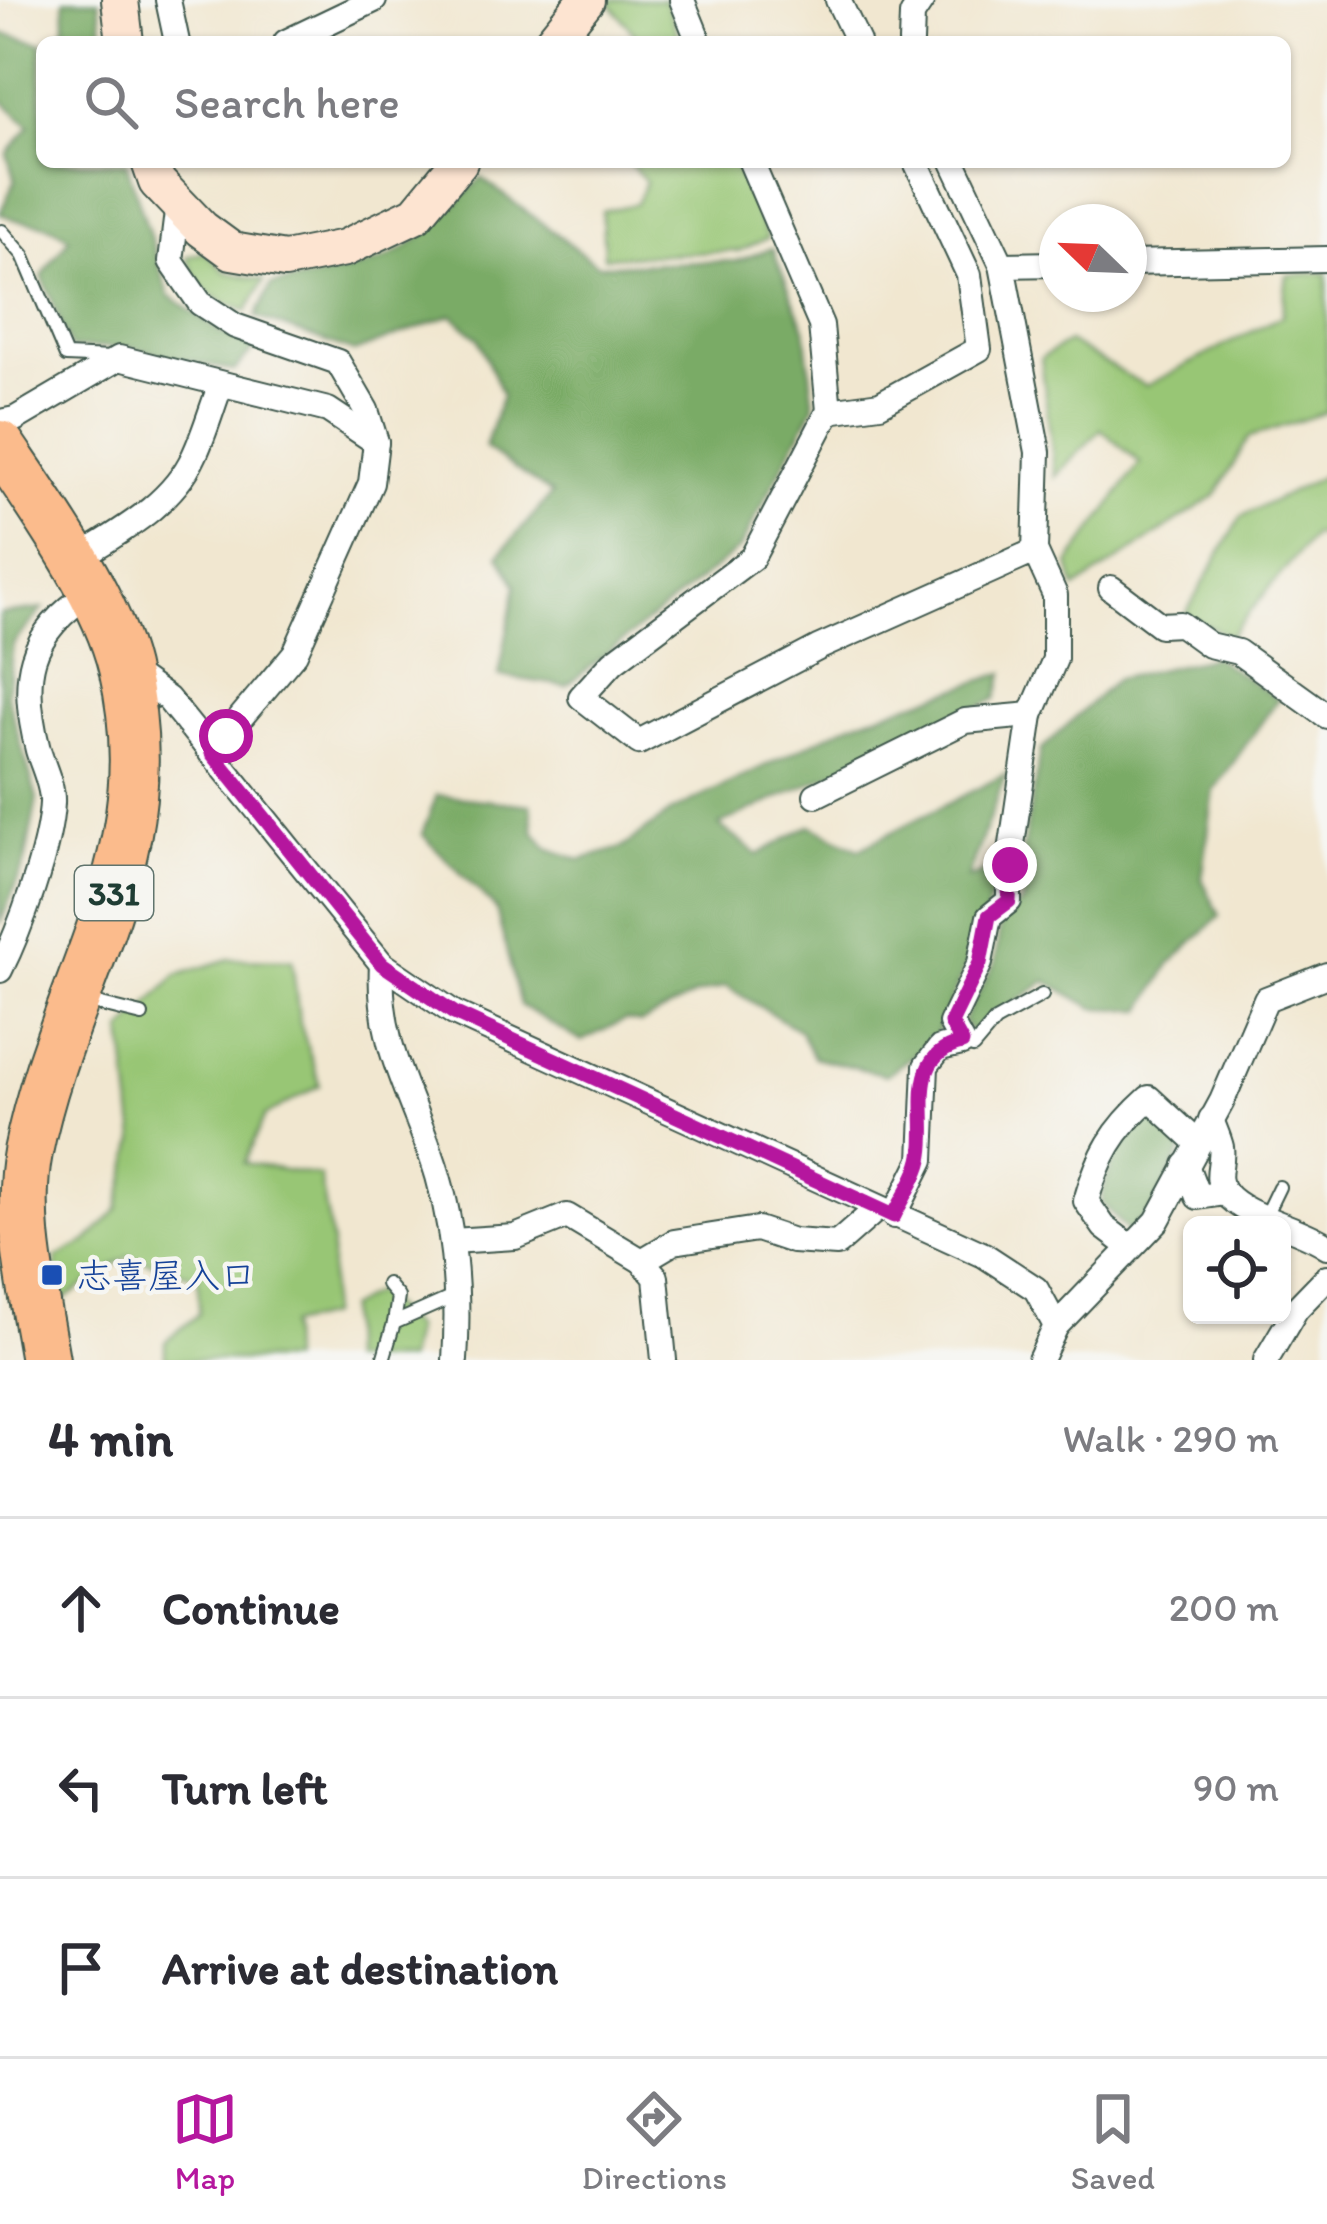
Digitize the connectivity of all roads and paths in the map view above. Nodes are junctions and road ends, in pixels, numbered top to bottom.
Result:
1 (120, 0) edge
2 (168, 0) edge
3 (374, 0) edge
4 (586, 0) edge
5 (682, 0) edge
6 (838, 0) edge
7 (922, 0) edge
8 (124, 36) edge
9 (176, 36) edge
10 (299, 36) edge
11 (557, 36) edge
12 (697, 36) edge
13 (856, 36) edge
14 (911, 36) edge
15 (152, 168) edge
16 (454, 168) edge
17 (754, 168) edge
18 (919, 168) edge
19 (956, 168) edge
20 (178, 204) junction
21 (2, 231) edge
22 (1327, 259) edge
23 (1147, 262) edge
24 (1039, 264) edge
25 (1002, 265) junction
26 (119, 358) junction
27 (221, 384) junction
28 (829, 411) junction
29 (0, 422) edge
30 (376, 442) junction
31 (6, 465) edge
32 (1035, 551) junction
33 (82, 576) junction
34 (1111, 588) dead end
35 (124, 668) junction
36 (1031, 716) junction
37 (1327, 716) edge
38 (212, 753) junction
39 (816, 795) dead end
40 (382, 964) junction
41 (0, 970) edge
42 (1326, 976) edge
43 (1042, 994) dead end
44 (78, 1000) junction
45 (142, 1016) dead end
46 (962, 1043) junction
47 (1211, 1119) junction
48 (1192, 1153) junction
49 (1279, 1187) dead end
50 (1225, 1192) junction
51 (886, 1212) junction
52 (1258, 1216) edge
53 (1265, 1216) edge
54 (1291, 1228) edge
55 (452, 1241) junction
56 (1130, 1246) junction
57 (1327, 1246) edge
58 (642, 1261) junction
59 (1327, 1277) edge
60 (387, 1284) dead end
61 (456, 1296) junction
62 (394, 1322) junction
63 (1056, 1326) junction
64 (45, 1360) edge
65 (382, 1360) edge
66 (455, 1360) edge
67 (664, 1360) edge
68 (1040, 1360) edge
69 (1266, 1360) edge

1 - 8 street
2 - 9 street
3 - 10 street
4 - 11 street
5 - 12 street
6 - 13 street
7 - 14 street
15 - 20 street
16 - 20 street
17 - 28 street
18 - 28 street
19 - 25 street
20 - 30 street
21 - 26 lane
22 - 23 street
24 - 25 street
25 - 32 street
26 - 27 street
26 - 29 street
27 - 30 street
27 - 33 street
28 - 32 street
30 - 38 street
31 - 33 highway, 331
32 - 36 street
33 - 35 highway, 331
33 - 41 street
34 - 37 street
35 - 38 street
35 - 44 highway, 331
36 - 39 street
36 - 46 street
38 - 40 street
40 - 51 street
40 - 55 street
42 - 47 street
43 - 46 lane
44 - 45 lane
44 - 64 highway, 331
46 - 51 street
47 - 48 street
47 - 50 street
48 - 50 street
48 - 56 street
48 - 56 street
49 - 53 lane
50 - 52 street
51 - 58 street
51 - 63 street
54 - 57 street
55 - 58 street
55 - 61 street
56 - 63 street
58 - 67 street
59 - 69 street
60 - 62 lane
61 - 62 lane
61 - 66 street
62 - 65 lane
63 - 68 street

